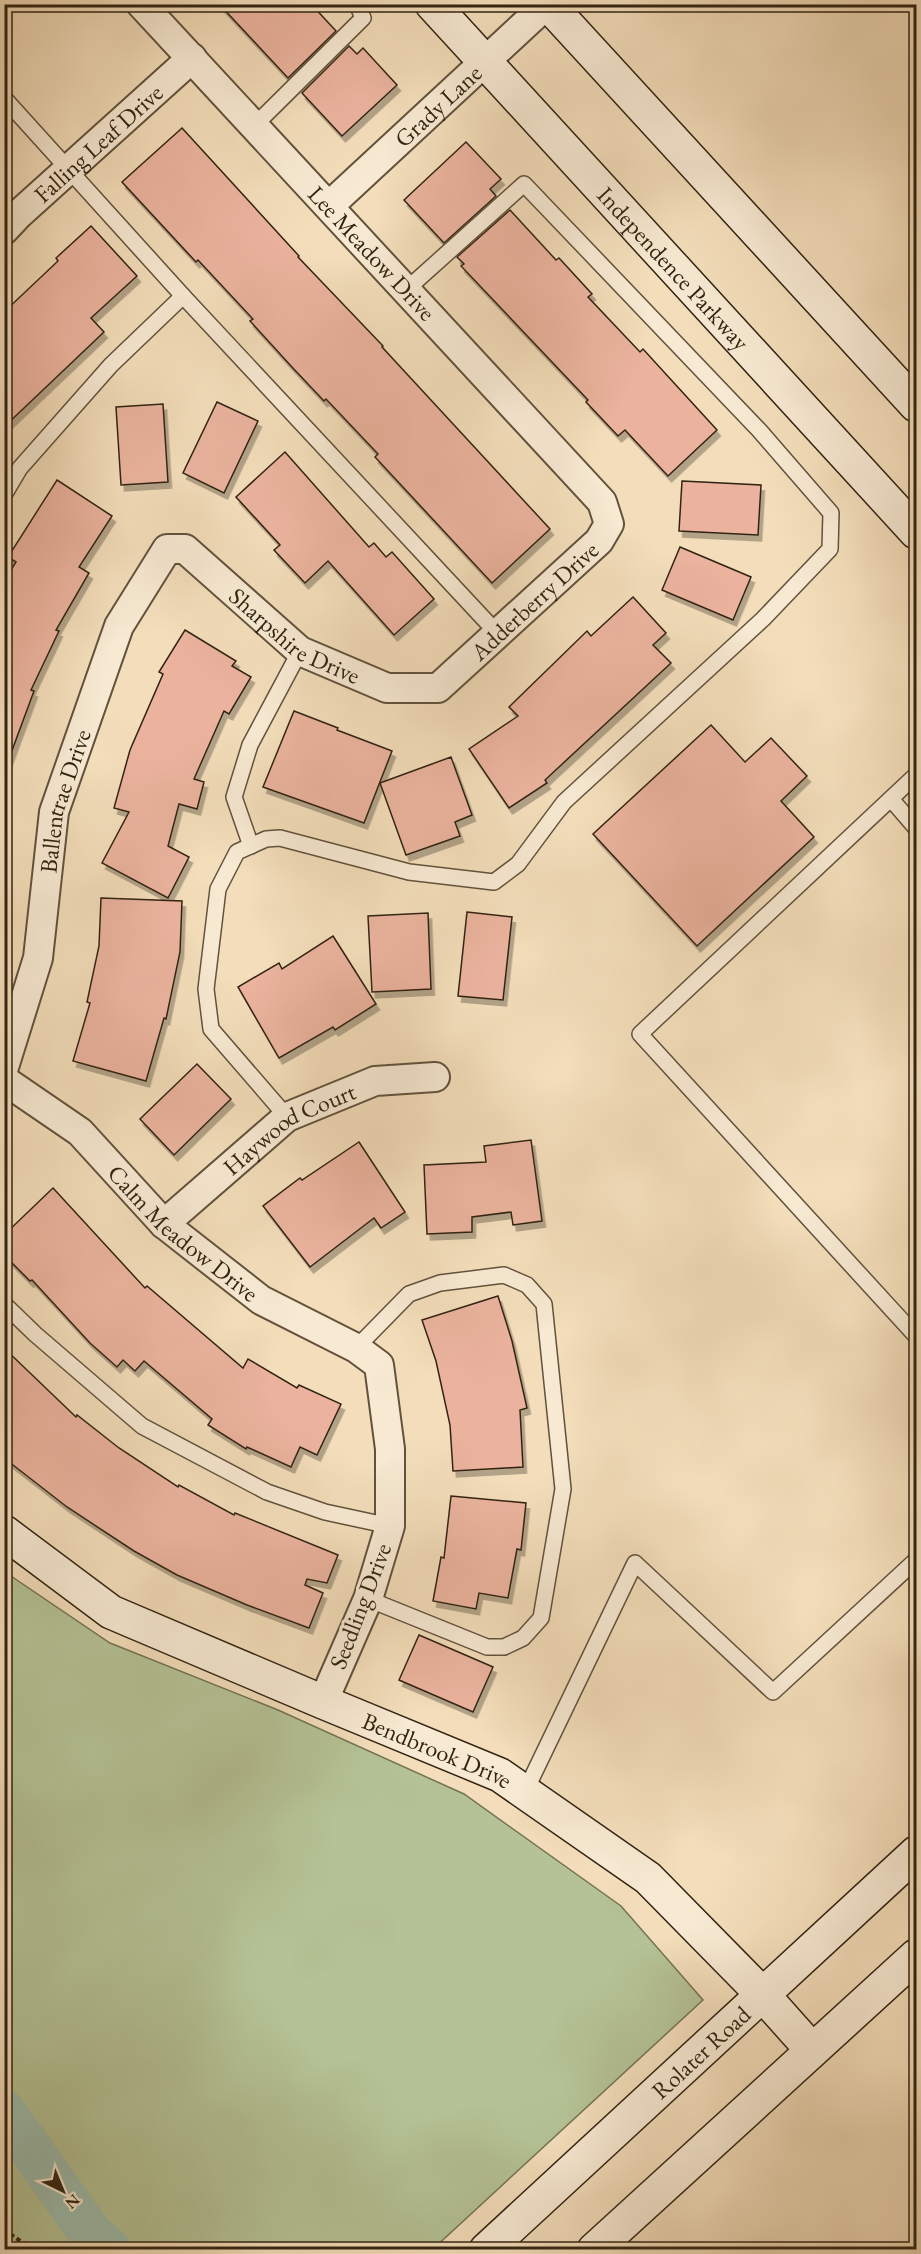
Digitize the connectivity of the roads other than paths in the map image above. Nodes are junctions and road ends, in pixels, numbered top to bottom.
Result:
1 (141, 4) edge
2 (357, 4) edge
3 (432, 4) edge
4 (547, 4) edge
5 (192, 58) junction
6 (485, 62) junction
7 (4, 98) edge
8 (254, 126) junction
9 (69, 169) junction
10 (328, 206) junction
11 (4, 230) edge
12 (406, 290) junction
13 (183, 296) junction
14 (916, 405) edge
15 (4, 495) edge
16 (602, 502) joint
17 (916, 532) edge
18 (167, 549) joint
19 (498, 634) junction
20 (300, 651) junction
21 (438, 688) joint
22 (916, 775) edge
23 (891, 799) junction
24 (916, 828) edge
25 (251, 846) junction
26 (4, 1067) edge
27 (435, 1077) dead end
28 (4, 1080) edge
29 (287, 1117) junction
30 (165, 1224) junction
31 (4, 1304) edge
32 (916, 1336) edge
33 (367, 1356) junction
34 (390, 1526) junction
35 (4, 1532) edge
36 (916, 1560) edge
37 (368, 1599) junction
38 (322, 1702) junction
39 (525, 1792) junction
40 (916, 1853) edge
41 (916, 1956) edge
42 (763, 1995) junction
43 (813, 2050) junction
44 (486, 2250) edge
45 (594, 2250) edge

1 - 5 street, Lee Meadow Drive
2 - 8 lane
3 - 6 main road, Independence Parkway
4 - 6 street, Grady Lane
4 - 14 main road
5 - 8 street, Lee Meadow Drive
5 - 9 street, Falling Leaf Drive
6 - 10 street, Grady Lane
6 - 17 main road, Independence Parkway
7 - 9 lane
8 - 10 street, Lee Meadow Drive
9 - 11 street, Falling Leaf Drive
9 - 13 lane
10 - 12 street, Lee Meadow Drive
12 - 16 street, Lee Meadow Drive
12 - 25 lane
13 - 15 lane
13 - 19 lane
16 - 19 street, Adderberry Drive
18 - 20 street, Sharpshire Drive
18 - 26 street, Ballentrae Drive
19 - 21 street, Adderberry Drive
20 - 21 street, Sharpshire Drive
20 - 25 lane
22 - 23 lane
23 - 24 lane
23 - 32 lane
25 - 29 lane
27 - 29 street, Haywood Court
28 - 30 street, Calm Meadow Drive
29 - 30 street, Haywood Court
30 - 33 street, Calm Meadow Drive
31 - 34 lane
33 - 34 street, Seedling Drive
33 - 37 lane
34 - 37 street, Seedling Drive
35 - 38 main road, Bendbrook Drive
36 - 39 lane
37 - 38 street, Seedling Drive
38 - 39 main road, Bendbrook Drive
39 - 42 main road, Bendbrook Drive
40 - 42 main road, Rolater Road
41 - 43 main road
42 - 43 main road, Bendbrook Drive
42 - 44 main road, Rolater Road
43 - 45 main road

